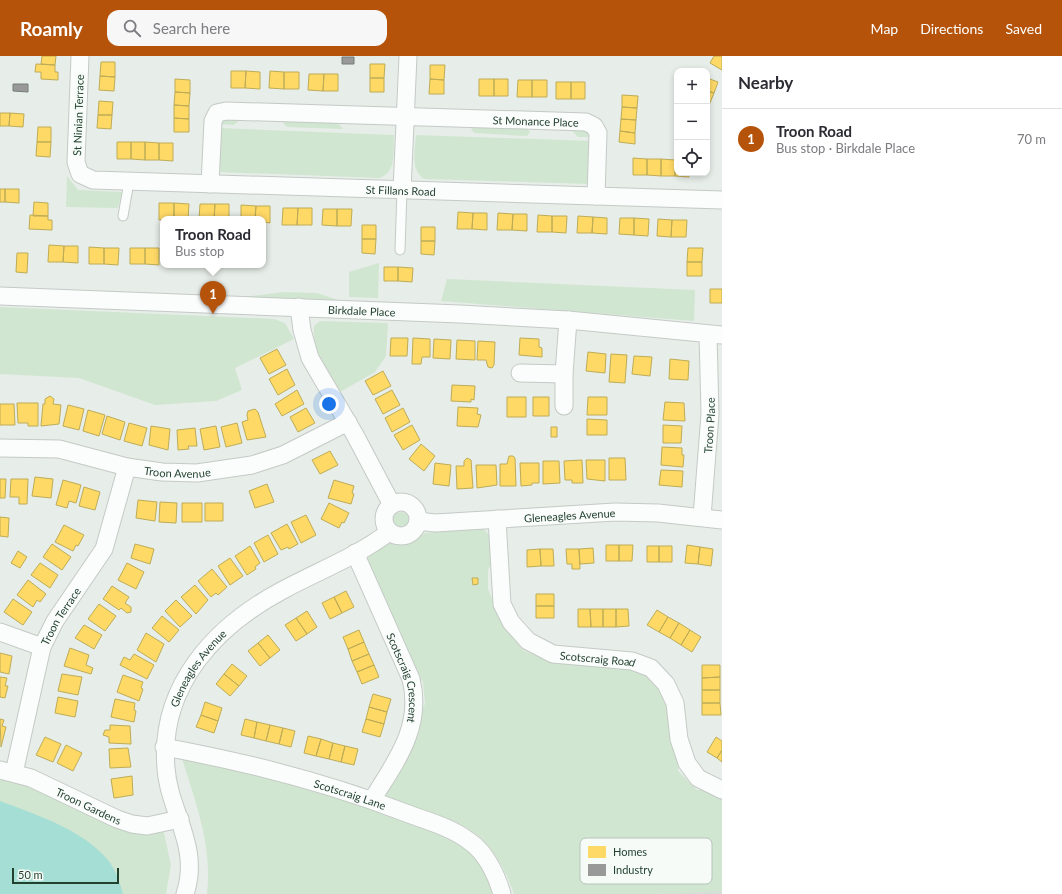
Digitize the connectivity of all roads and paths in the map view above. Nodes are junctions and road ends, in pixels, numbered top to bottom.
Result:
1 (80, 56) edge
2 (408, 56) edge
3 (405, 116) junction
4 (80, 174) joint
5 (129, 182) junction
6 (210, 184) junction
7 (402, 190) junction
8 (596, 196) junction
9 (722, 200) edge
10 (123, 216) dead end
11 (400, 250) dead end
12 (0, 296) edge
13 (300, 307) junction
14 (568, 320) junction
15 (715, 335) edge
16 (520, 373) dead end
17 (564, 374) junction
18 (564, 406) dead end
19 (348, 422) junction
20 (0, 448) edge
21 (127, 467) junction
22 (392, 505) junction
23 (702, 517) junction
24 (497, 519) junction
25 (722, 520) edge
26 (418, 521) junction
27 (389, 532) junction
28 (355, 553) junction
29 (0, 632) edge
30 (42, 647) junction
31 (164, 747) junction
32 (7, 771) edge
33 (722, 790) edge
34 (372, 800) junction
35 (180, 819) junction
36 (185, 894) edge
37 (502, 894) edge

1 - 4 street, St Ninian Terrace
2 - 3 street
3 - 6 street, St Monance Place
3 - 7 street
3 - 8 street, St Monance Place
4 - 5 street, St Fillans Road
5 - 6 street, St Fillans Road
5 - 10 lane
6 - 7 street, St Fillans Road
7 - 8 street, St Fillans Road
7 - 11 lane
8 - 9 street, St Fillans Road
12 - 13 street, Birkdale Place
13 - 14 street, Birkdale Place
13 - 19 street
14 - 15 street, Birkdale Place
14 - 17 street
15 - 23 street, Troon Place
16 - 17 street
17 - 18 street
19 - 21 street, Troon Avenue
19 - 22 street
20 - 21 street, Troon Avenue
21 - 30 street, Troon Terrace
22 - 26 street
22 - 27 street
23 - 24 street, Gleneagles Avenue
23 - 25 street, Gleneagles Avenue
24 - 26 street, Gleneagles Avenue
24 - 33 street, Scotscraig Road
26 - 27 street
27 - 28 street, Gleneagles Avenue
28 - 31 street, Gleneagles Avenue
28 - 34 street, Scotscraig Crescent
29 - 30 street
30 - 32 street, Troon Terrace
31 - 34 street, Scotscraig Lane
31 - 35 street, Gleneagles Avenue
32 - 35 street, Troon Gardens
34 - 37 street, Scotscraig Lane
35 - 36 street, Gleneagles Avenue

